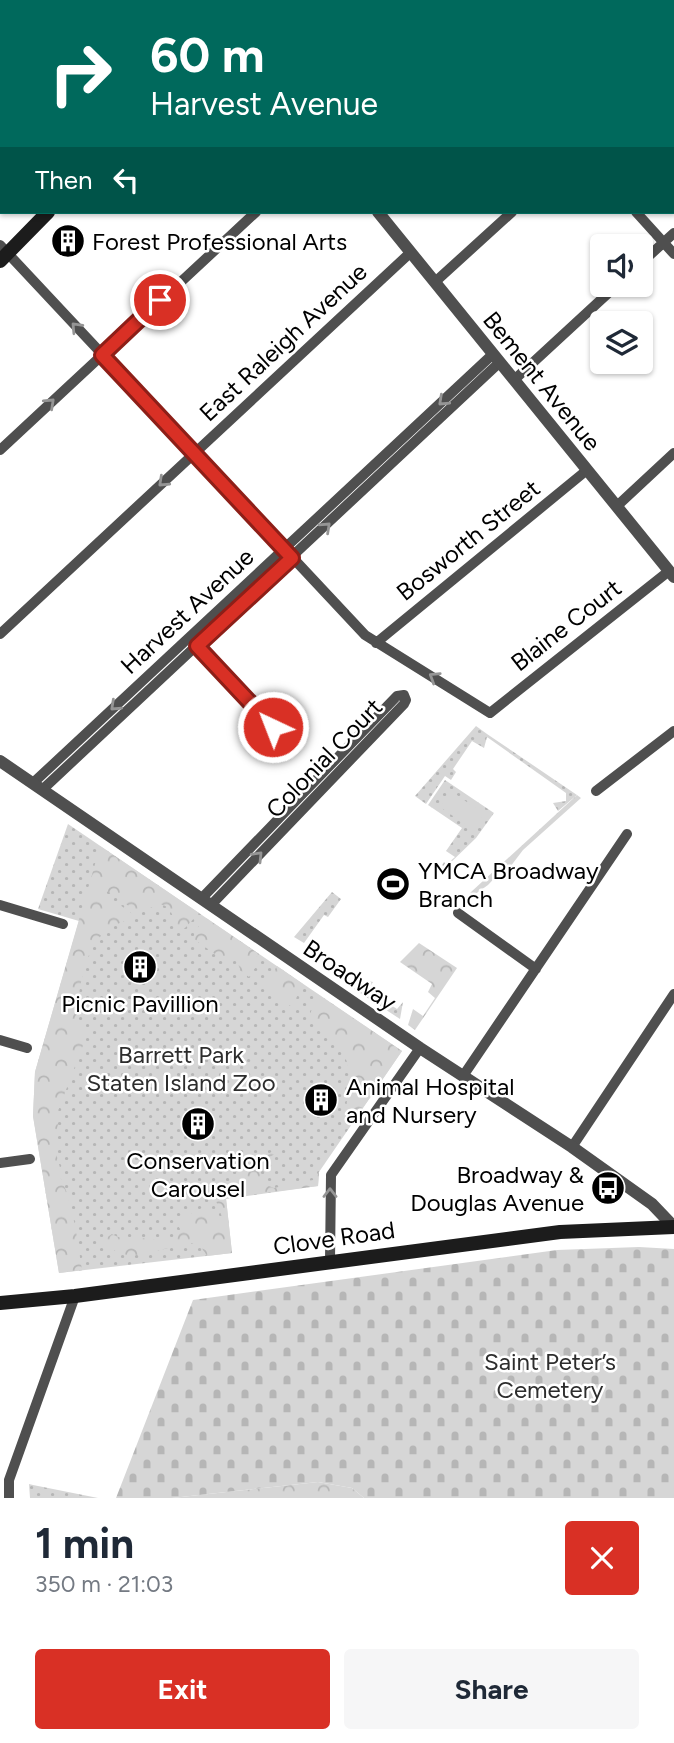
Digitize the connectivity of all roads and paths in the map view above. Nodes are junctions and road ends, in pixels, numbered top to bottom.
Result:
1 (46, 214) edge
2 (254, 214) edge
3 (380, 214) edge
4 (510, 214) edge
5 (638, 214) edge
6 (674, 233) edge
7 (664, 242) junction
8 (411, 252) junction
9 (653, 252) edge
10 (3, 253) edge
11 (674, 254) edge
12 (435, 282) junction
13 (604, 297) edge
14 (102, 355) junction
15 (497, 358) junction
16 (514, 380) junction
17 (0, 450) edge
18 (674, 453) edge
19 (194, 454) junction
20 (587, 470) junction
21 (617, 506) junction
22 (284, 549) junction
23 (292, 558) junction
24 (671, 574) edge
25 (0, 634) edge
26 (190, 637) junction
27 (376, 643) junction
28 (197, 646) junction
29 (273, 727) dead end
30 (674, 731) edge
31 (0, 761) edge
32 (37, 786) junction
33 (596, 791) dead end
34 (626, 834) dead end
35 (206, 902) junction
36 (0, 905) edge
37 (458, 913) dead end
38 (64, 924) dead end
39 (536, 969) junction
40 (674, 994) edge
41 (0, 1040) edge
42 (27, 1048) dead end
43 (420, 1048) junction
44 (463, 1076) junction
45 (572, 1147) junction
46 (30, 1159) dead end
47 (0, 1163) edge
48 (674, 1227) edge
49 (330, 1261) junction
50 (75, 1296) junction
51 (0, 1303) edge
52 (9, 1498) edge

1 - 10 main road
2 - 14 street
3 - 8 street, Bement Avenue
4 - 12 street
5 - 7 street
6 - 7 street
7 - 9 street
7 - 11 street
8 - 12 street, Bement Avenue
8 - 19 street, East Raleigh Avenue
14 -> 10 street
12 - 15 street, Bement Avenue
13 - 16 street
17 -> 14 street
14 - 19 street
15 - 16 street, Bement Avenue
15 -> 22 street, Harvest Avenue
23 -> 15 street, Harvest Avenue
16 - 20 street, Bement Avenue
18 - 21 street
19 - 22 street
19 -> 25 street, East Raleigh Avenue
20 - 21 street, Bement Avenue
20 - 27 street, Bosworth Street
21 - 24 street, Bement Avenue
22 - 23 street
22 - 26 street, Harvest Avenue
23 - 27 street
23 - 28 street, Harvest Avenue
24 -> 27 street, Blaine Court
26 - 28 street
26 -> 32 street, Harvest Avenue
28 - 29 street
28 - 32 street, Harvest Avenue
30 - 33 street
31 - 32 street, Broadway
32 - 35 street, Broadway
34 - 39 street
35 -> 35 street, Colonial Court
35 - 43 street, Broadway
36 - 38 street
37 - 39 street
39 - 44 street
40 - 45 street
41 - 42 street
43 - 44 street, Broadway
49 -> 43 street
44 - 45 street, Broadway
45 - 48 street, Broadway
46 - 47 street
48 - 49 main road, Clove Road
49 - 50 main road, Clove Road
50 - 51 main road, Clove Road
50 - 52 street

